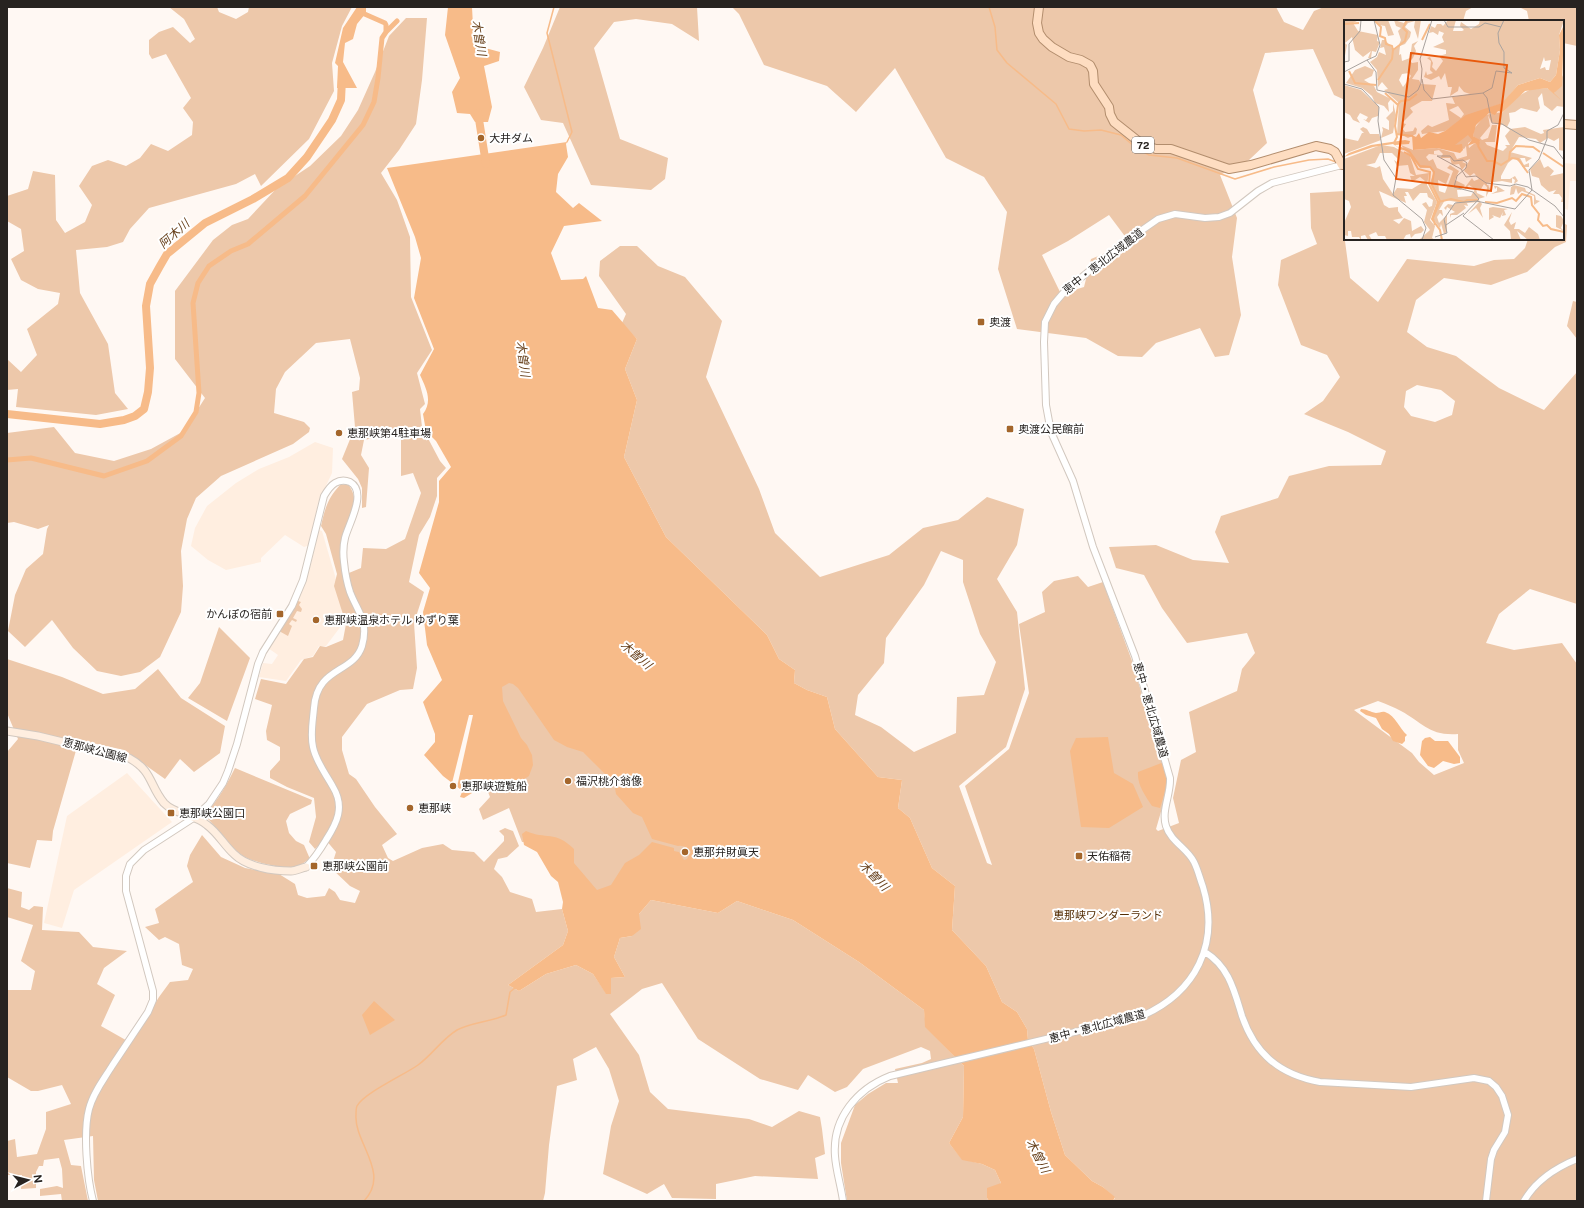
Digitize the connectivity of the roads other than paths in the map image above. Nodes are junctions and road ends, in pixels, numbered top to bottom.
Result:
1 (1039, 7) edge
2 (1564, 124) edge
3 (1577, 125) edge
4 (1343, 165) edge
5 (7, 731) edge
6 (195, 817) junction
7 (306, 867) joint
8 (1205, 952) junction
9 (1577, 1159) edge
10 (93, 1201) edge
11 (843, 1201) edge
12 (1486, 1201) edge
13 (1524, 1201) edge

1 - 4 main road, 72
2 - 3 main road
4 - 8 street, 恵中・恵北広域農道
5 - 6 main road, 恵那峡公園線
6 - 7 main road, 恵那峡公園線
6 - 7 street
6 - 10 street
8 - 11 street, 恵中・恵北広域農道
8 - 12 street
9 - 13 street

